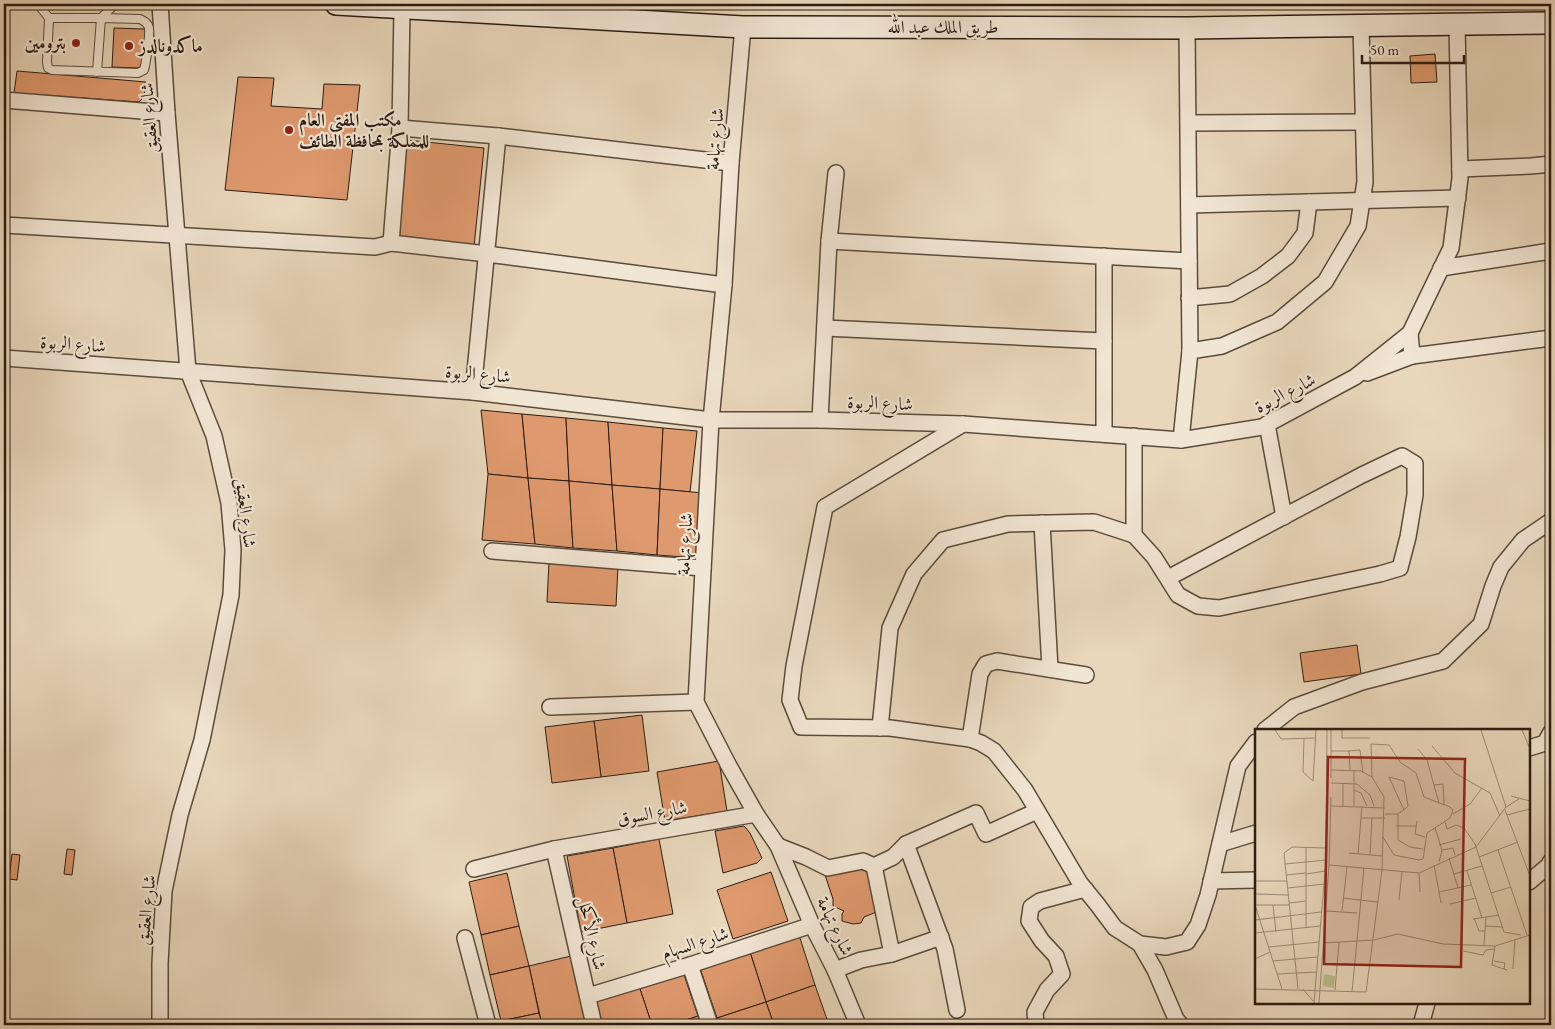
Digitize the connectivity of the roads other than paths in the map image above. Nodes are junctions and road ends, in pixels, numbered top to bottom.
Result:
1 (38, 4) edge
2 (115, 4) edge
3 (160, 4) edge
4 (336, 4) edge
5 (402, 8) junction
6 (50, 18) junction
7 (101, 18) junction
8 (1551, 23) edge
9 (1457, 24) junction
10 (1361, 26) junction
11 (743, 27) junction
12 (1188, 28) junction
13 (97, 72) junction
14 (4, 100) edge
15 (167, 113) junction
16 (1363, 122) junction
17 (1189, 123) junction
18 (400, 128) junction
19 (498, 136) junction
20 (731, 163) junction
21 (1551, 164) edge
22 (1460, 169) junction
23 (836, 173) dead end
24 (1458, 198) junction
25 (1362, 200) junction
26 (1309, 202) junction
27 (1189, 205) junction
28 (4, 225) edge
29 (177, 235) junction
30 (829, 242) junction
31 (391, 243) junction
32 (1551, 252) edge
33 (487, 254) junction
34 (1104, 256) junction
35 (1189, 261) junction
36 (1441, 268) junction
37 (724, 285) junction
38 (1189, 298) junction
39 (825, 328) junction
40 (1410, 333) junction
41 (1551, 338) edge
42 (1104, 341) junction
43 (1190, 351) junction
44 (1412, 356) junction
45 (4, 358) edge
46 (188, 371) junction
47 (1355, 377) junction
48 (473, 392) junction
49 (711, 420) junction
50 (820, 420) junction
51 (963, 424) junction
52 (1267, 424) junction
53 (1104, 434) junction
54 (1134, 436) junction
55 (1181, 440) junction
56 (1284, 517) junction
57 (1551, 521) edge
58 (1042, 523) junction
59 (1134, 535) junction
60 (492, 550) dead end
61 (703, 568) junction
62 (1168, 578) junction
63 (1050, 669) junction
64 (1086, 675) dead end
65 (696, 702) junction
66 (550, 707) dead end
67 (880, 728) junction
68 (1266, 729) edge
69 (1551, 732) edge
70 (970, 739) junction
71 (1255, 743) edge
72 (1530, 748) edge
73 (1037, 811) junction
74 (756, 814) junction
75 (1255, 833) edge
76 (906, 844) junction
77 (1220, 844) junction
78 (778, 846) junction
79 (554, 849) junction
80 (1551, 861) edge
81 (874, 866) junction
82 (474, 869) dead end
83 (1255, 880) edge
84 (1212, 881) junction
85 (1530, 881) edge
86 (1085, 889) junction
87 (812, 924) junction
88 (940, 937) junction
89 (465, 938) dead end
90 (1140, 944) junction
91 (892, 954) junction
92 (690, 965) junction
93 (835, 970) junction
94 (588, 996) junction
95 (1427, 1004) edge
96 (957, 1010) dead end
97 (160, 1025) edge
98 (488, 1025) edge
99 (594, 1025) edge
100 (710, 1025) edge
101 (858, 1025) edge
102 (1036, 1025) edge
103 (1181, 1025) edge
104 (1421, 1025) edge

1 - 6 lane
2 - 7 lane
3 - 15 street, شارع العقيق
4 - 5 main road, طريق الملك عبد الله
5 - 11 main road, طريق الملك عبد الله
5 - 18 street
6 - 7 lane
6 - 13 lane
7 - 13 lane
7 - 13 lane
8 - 9 main road, طريق الملك عبد الله
9 - 10 main road, طريق الملك عبد الله
9 - 22 street, شارع الربوة
10 - 12 main road, طريق الملك عبد الله
10 - 16 street
11 - 12 main road, طريق الملك عبد الله
11 - 20 street, شارع تهامة
12 - 17 street
14 - 15 street
15 - 29 street, شارع العقيق
16 - 17 street
16 - 25 street
17 - 27 street
18 - 19 street
18 - 31 street
19 - 20 street
19 - 33 street
20 - 37 street, شارع تهامة
21 - 22 street
22 - 24 street, شارع الربوة
23 - 30 street
24 - 25 street
24 - 36 street, شارع الربوة
25 - 26 street
25 - 43 street
26 - 27 street
26 - 38 street
27 - 35 street
28 - 29 street
29 - 31 street
29 - 46 street, شارع العقيق
30 - 34 street
30 - 39 street
31 - 33 street
32 - 36 street
33 - 37 street
33 - 48 street
34 - 35 street
34 - 42 street
35 - 38 street
36 - 40 street, شارع الربوة
37 - 49 street, شارع تهامة
38 - 43 street
39 - 42 street
39 - 50 street
40 - 44 street
40 - 47 street, شارع الربوة
41 - 44 street
42 - 53 street
43 - 55 street
44 - 47 street
45 - 46 street, شارع الربوة
46 - 48 street, شارع الربوة
46 - 97 street, شارع العقيق
47 - 52 street, شارع الربوة
48 - 49 street, شارع الربوة
49 - 50 street, شارع الربوة
49 - 61 street, شارع تهامة
50 - 51 street, شارع الربوة
51 - 53 street, شارع الربوة
51 - 67 street
52 - 55 street, شارع الربوة
52 - 56 street
53 - 54 street, شارع الربوة
54 - 55 street, شارع الربوة
54 - 59 street
56 - 62 street
56 - 62 street
57 - 68 street
58 - 59 street
58 - 63 street
58 - 67 street
59 - 62 street
60 - 61 street
61 - 65 street, شارع تهامة
63 - 64 street
63 - 70 street
65 - 66 street
65 - 74 street, شارع تهامة
67 - 70 street
69 - 72 street
70 - 73 street
71 - 77 street
73 - 76 street
73 - 86 street
74 - 78 street, شارع تهامة
74 - 79 street, شارع السوق
75 - 77 street
76 - 81 street
76 - 88 street
77 - 84 street
78 - 81 street
78 - 87 street, شارع تهامة
79 - 82 street, شارع السوق
79 - 94 street, شارع الأكحل
80 - 85 street
81 - 91 street
83 - 84 street
84 - 90 street
86 - 90 street
86 - 102 street
87 - 92 street, شارع السهام
87 - 93 street, شارع تهامة
88 - 91 street
88 - 96 street
89 - 98 street
90 - 103 street
91 - 93 street
92 - 94 street, شارع السهام
92 - 100 street
93 - 101 street, شارع تهامة
94 - 99 street, شارع الأكحل
95 - 104 street

